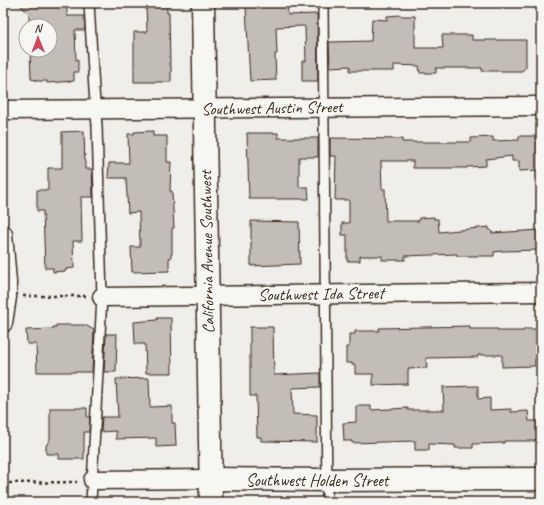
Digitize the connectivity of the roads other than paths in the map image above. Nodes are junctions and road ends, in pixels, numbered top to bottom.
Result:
1 (89, 3) edge
2 (203, 3) edge
3 (323, 3) edge
4 (541, 106) edge
5 (324, 107) junction
6 (204, 109) junction
7 (3, 110) edge
8 (96, 110) junction
9 (3, 234) edge
10 (541, 292) edge
11 (325, 294) junction
12 (97, 296) junction
13 (208, 296) junction
14 (3, 323) edge
15 (211, 479) junction
16 (541, 479) edge
17 (326, 480) junction
18 (88, 481) junction
19 (92, 502) edge
20 (211, 502) edge
21 (327, 502) edge

1 - 8 lane
2 - 6 main road, California Avenue Southwest
3 - 5 lane
4 - 5 street, Southwest Austin Street
5 - 6 street, Southwest Austin Street
5 - 11 lane
6 - 8 street, Southwest Austin Street
6 - 13 main road, California Avenue Southwest
7 - 8 street, Southwest Austin Street
8 - 12 lane
9 - 14 street
10 - 11 street, Southwest Ida Street
11 - 13 street, Southwest Ida Street
11 - 17 lane
12 - 13 street, Southwest Ida Street
12 - 18 lane
13 - 15 main road, California Avenue Southwest
15 - 17 main road, Southwest Holden Street
15 - 18 street, Southwest Holden Street
15 - 20 main road, California Avenue Southwest
16 - 17 main road, Southwest Holden Street
17 - 21 lane
18 - 19 lane

